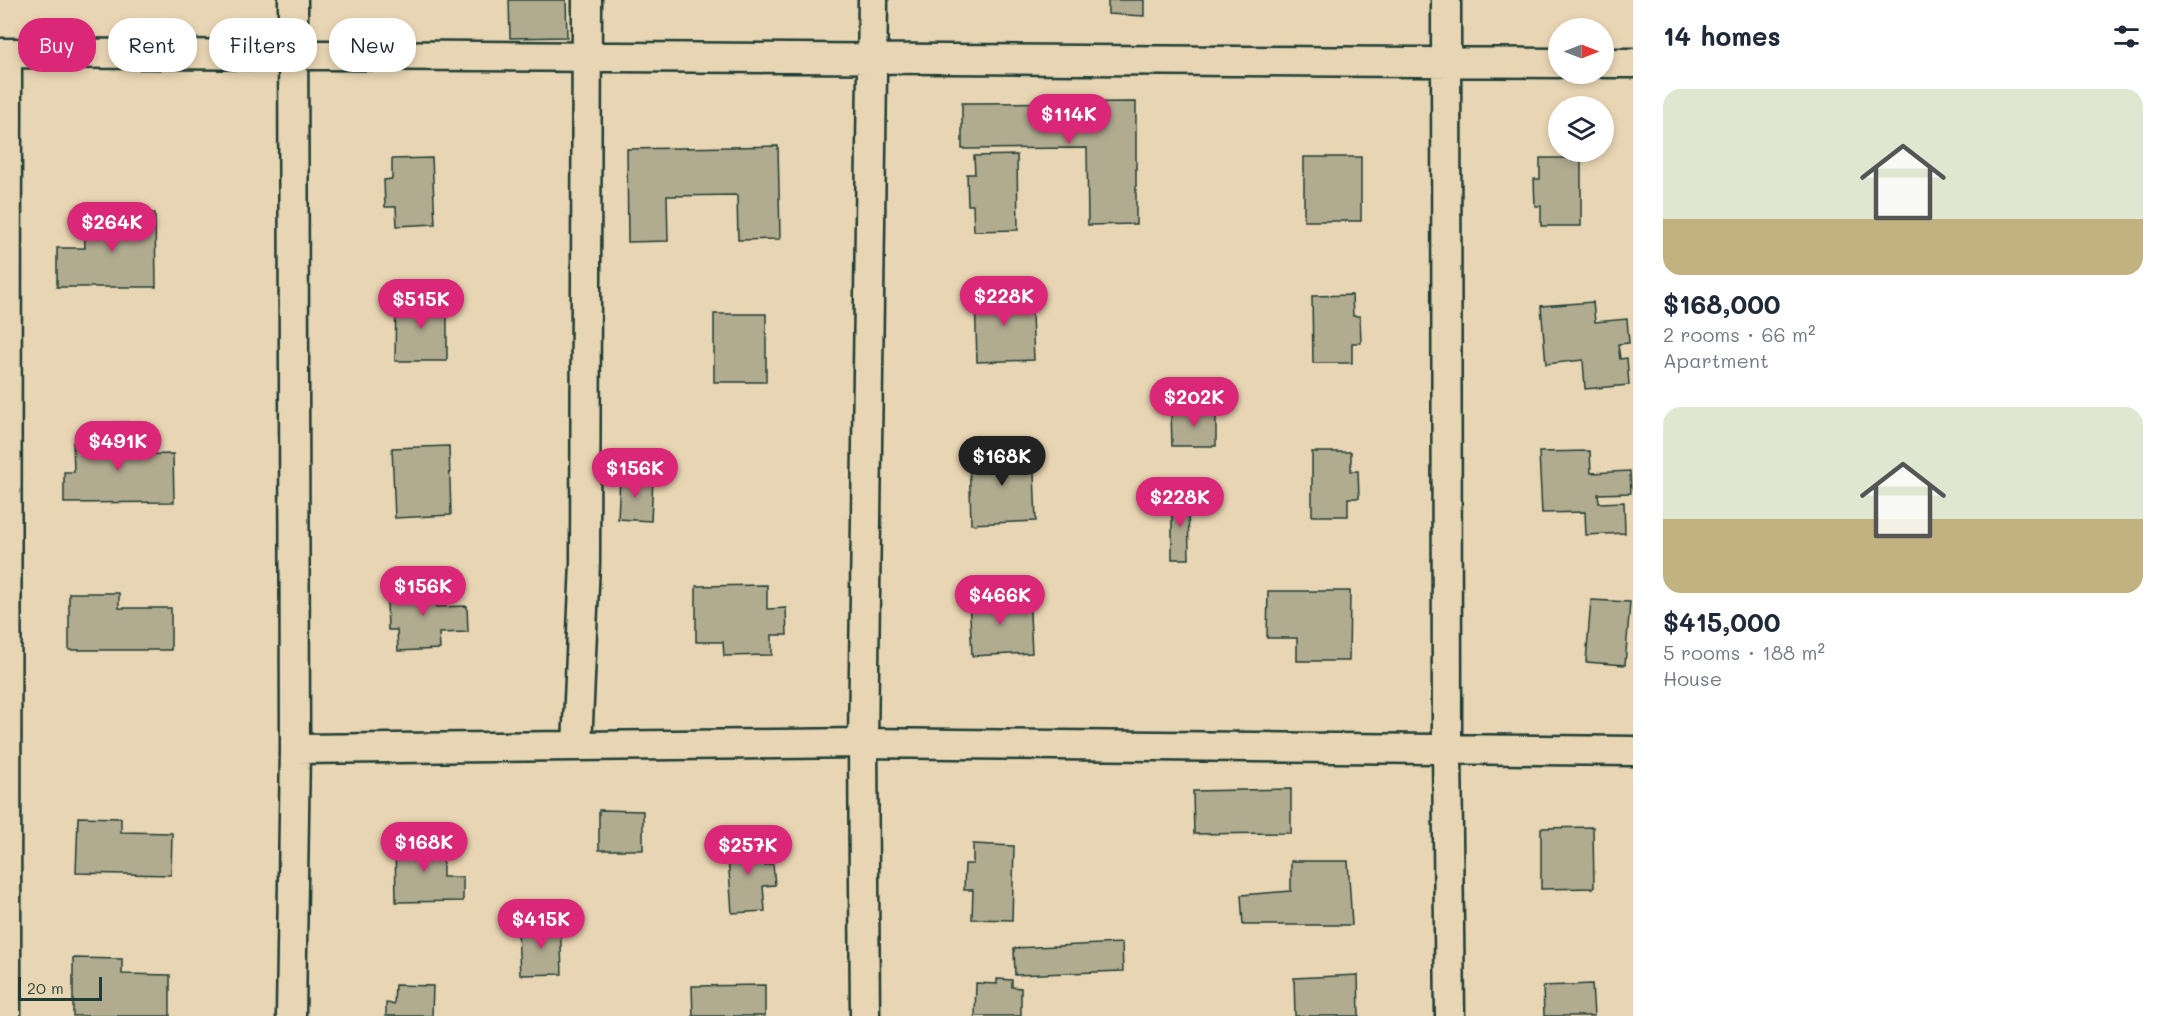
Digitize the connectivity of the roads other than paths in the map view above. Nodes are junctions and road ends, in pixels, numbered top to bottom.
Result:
1 (293, 0) edge
2 (588, 0) edge
3 (873, 0) edge
4 (1446, 0) edge
5 (293, 18) edge
6 (4, 54) edge
7 (209, 55) edge
8 (317, 55) edge
9 (588, 57) junction
10 (873, 59) junction
11 (1445, 62) junction
12 (1548, 63) edge
13 (1614, 63) edge
14 (1633, 63) edge
15 (294, 72) edge
16 (863, 743) junction
17 (578, 746) junction
18 (1447, 748) junction
19 (295, 749) junction
20 (1633, 751) edge
21 (6, 1016) edge
22 (291, 1016) edge
23 (865, 1016) edge
24 (1450, 1016) edge

1 - 5 street
2 - 9 street
3 - 10 street
4 - 11 street
6 - 7 street
6 - 21 street
8 - 9 street
9 - 10 street
9 - 17 street
10 - 11 street
10 - 16 street
11 - 12 street
11 - 18 street
13 - 14 street
15 - 19 street
16 - 17 street
16 - 18 street
16 - 23 street
17 - 19 street
18 - 20 street
18 - 24 street
19 - 22 street

